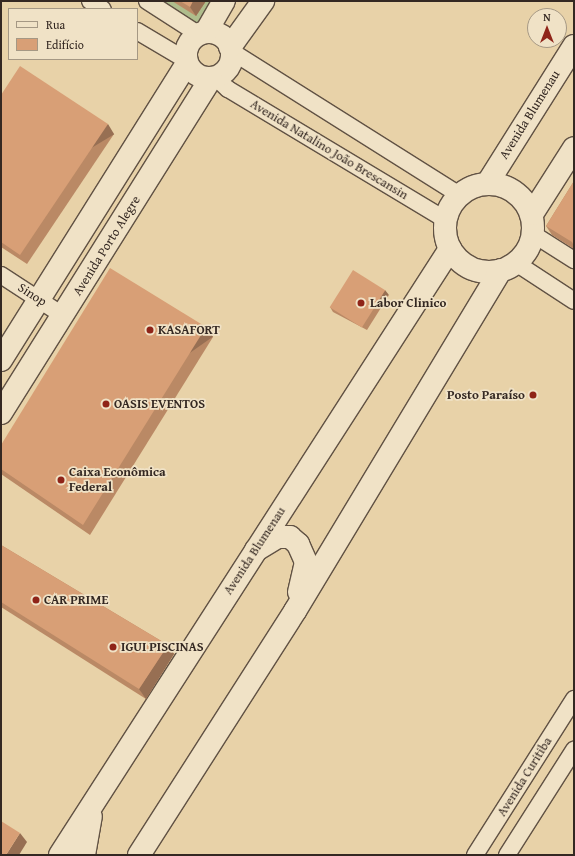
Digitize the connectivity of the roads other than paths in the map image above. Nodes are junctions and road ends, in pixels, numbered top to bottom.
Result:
1 (90, 1) edge
2 (146, 1) edge
3 (224, 1) edge
4 (263, 1) edge
5 (101, 8) edge
6 (138, 32) edge
7 (202, 33) junction
8 (574, 46) edge
9 (231, 49) junction
10 (187, 62) junction
11 (213, 77) junction
12 (574, 148) edge
13 (487, 184) junction
14 (460, 195) junction
15 (446, 220) junction
16 (532, 224) junction
17 (450, 249) junction
18 (574, 260) edge
19 (508, 267) junction
20 (1, 275) edge
21 (42, 301) junction
22 (574, 301) edge
23 (64, 316) junction
24 (1, 360) edge
25 (1, 413) edge
26 (254, 552) junction
27 (294, 611) junction
28 (574, 698) edge
29 (574, 750) edge
30 (98, 799) junction
31 (60, 855) edge
32 (84, 855) edge
33 (139, 855) edge
34 (475, 855) edge
35 (507, 855) edge

1 - 5 street
2 - 7 street
3 - 7 main road
4 - 9 main road
6 - 10 street
7 - 9 main road
7 - 10 main road
8 - 13 main road, Avenida Blumenau
9 - 11 main road
9 - 14 street
10 - 11 main road
10 - 21 main road, Avenida Porto Alegre
11 - 15 street, Avenida Natalino João Brescansin
11 - 23 main road, Avenida Porto Alegre
12 - 16 main road
13 - 14 main road
13 - 16 main road
14 - 15 main road
15 - 17 main road
16 - 18 street
16 - 19 main road
17 - 19 main road
17 - 26 main road, Avenida Blumenau
19 - 22 street
19 - 27 main road
20 - 21 street, Sinop
21 - 23 street, Sinop
21 - 24 main road, Avenida Porto Alegre
23 - 25 main road, Avenida Porto Alegre
26 - 27 main road
26 - 30 main road, Avenida Blumenau
27 - 33 main road
28 - 34 street, Avenida Curitiba
29 - 35 street, Avenida Curitiba
30 - 31 main road, Avenida Blumenau
30 - 32 main road

